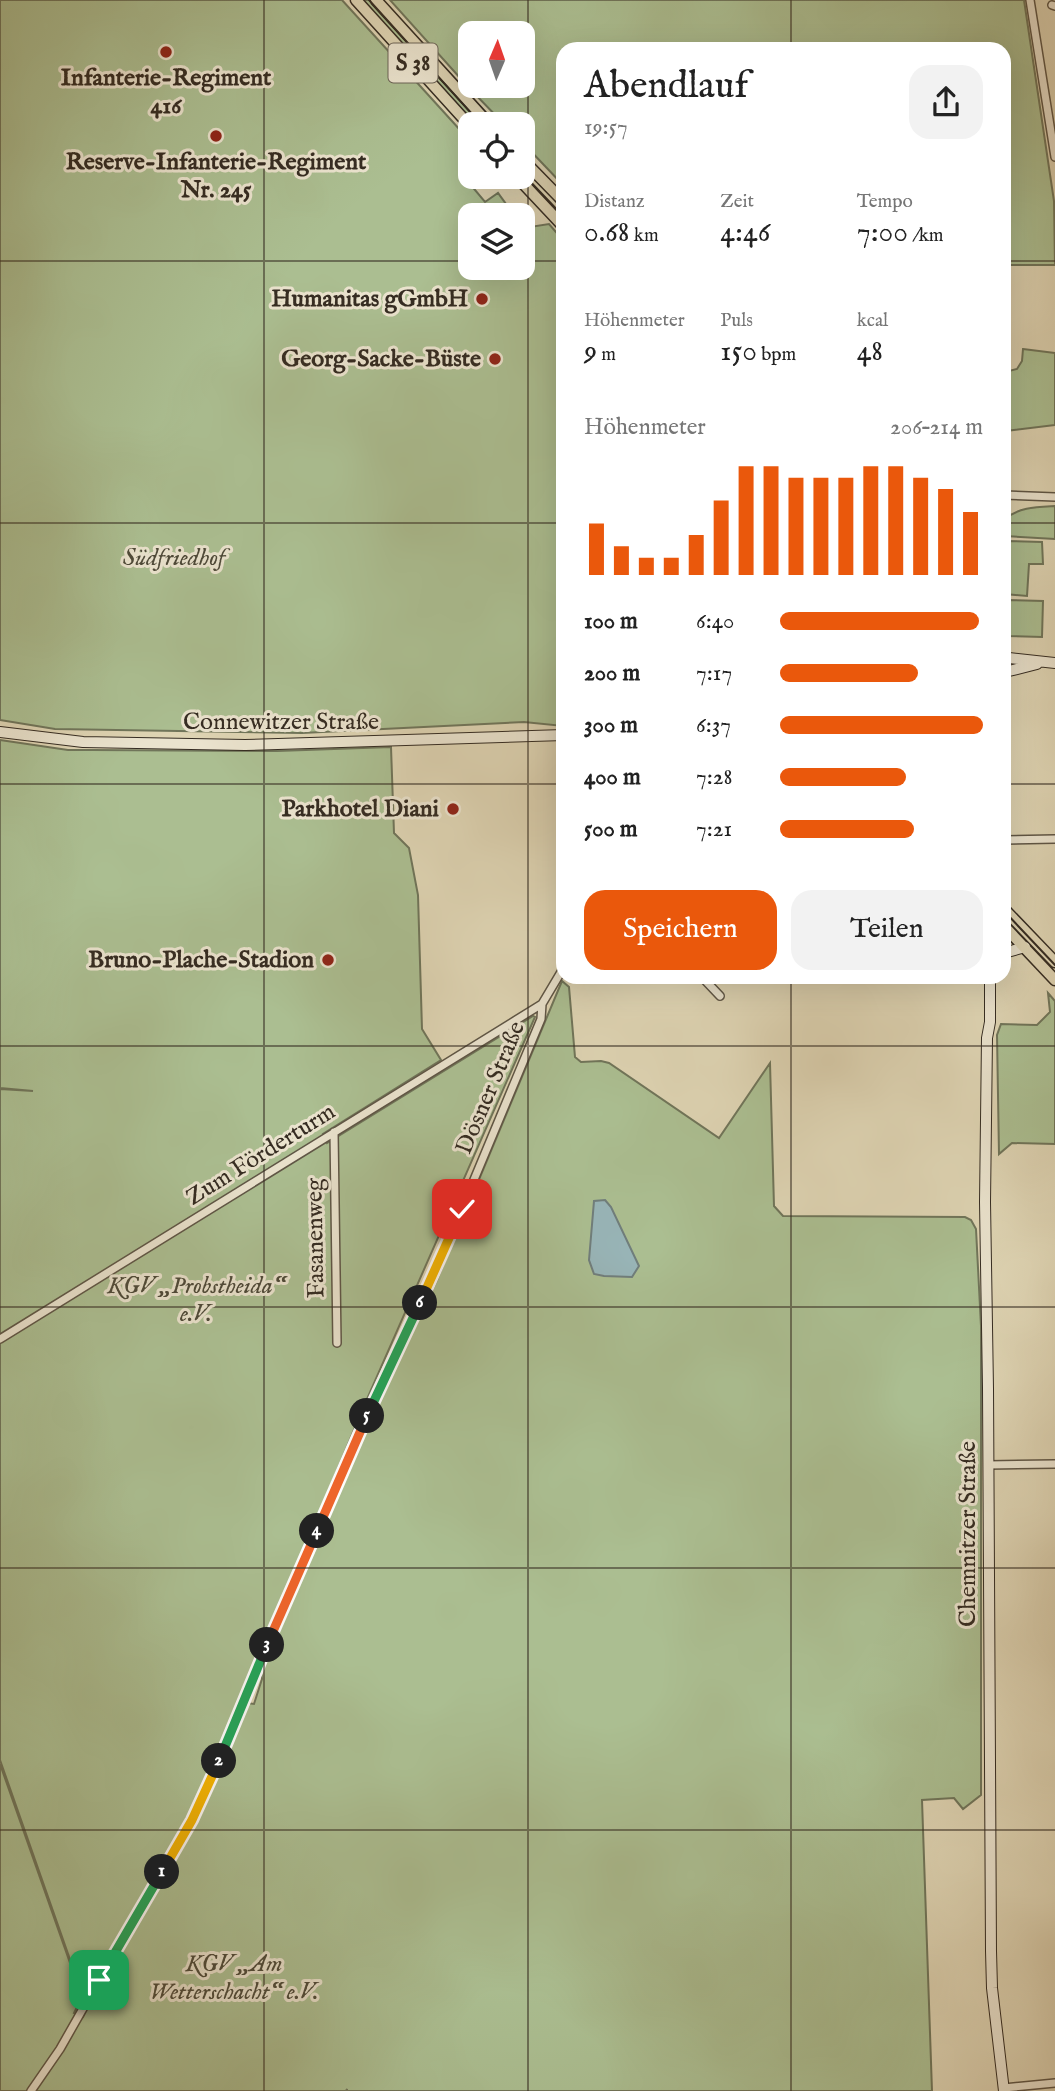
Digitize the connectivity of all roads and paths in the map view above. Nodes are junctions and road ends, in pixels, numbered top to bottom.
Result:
1 (356, 0) edge
2 (376, 0) edge
3 (1030, 0) edge
4 (478, 112) edge
5 (458, 113) edge
6 (1055, 158) edge
7 (535, 172) edge
8 (528, 189) edge
9 (556, 194) edge
10 (556, 218) edge
11 (1055, 497) edge
12 (1011, 498) edge
13 (1011, 656) edge
14 (1041, 663) junction
15 (1055, 663) edge
16 (1011, 673) edge
17 (0, 732) edge
18 (556, 735) edge
19 (1055, 839) edge
20 (1011, 840) edge
21 (1011, 916) edge
22 (1011, 933) edge
23 (1025, 947) junction
24 (1011, 951) edge
25 (1055, 962) edge
26 (556, 980) edge
27 (1055, 980) edge
28 (709, 984) edge
29 (990, 984) edge
30 (720, 996) dead end
31 (542, 1004) junction
32 (334, 1132) junction
33 (0, 1339) edge
34 (337, 1343) dead end
35 (988, 1465) junction
36 (1055, 1465) edge
37 (1055, 2083) edge
38 (1004, 2090) edge
39 (31, 2091) edge

1 - 5 main road, S 38
2 - 4 main road, S 38
3 - 6 street
7 - 9 main road
8 - 10 main road
11 - 12 street
13 - 14 main road
14 - 15 main road
14 - 16 main road
17 - 18 main road, Connewitzer Straße
19 - 20 street
21 - 25 main road
22 - 23 main road
23 - 24 main road
23 - 27 main road
26 - 31 street, Dösner Straße
28 - 30 street
29 - 35 main road, Chemnitzer Straße
31 - 32 street, Zum Förderturm
31 - 39 street, Dösner Straße
32 - 33 street, Zum Förderturm
32 - 34 street, Fasanenweg
35 - 36 street
35 - 38 main road, Chemnitzer Straße
37 - 38 street

